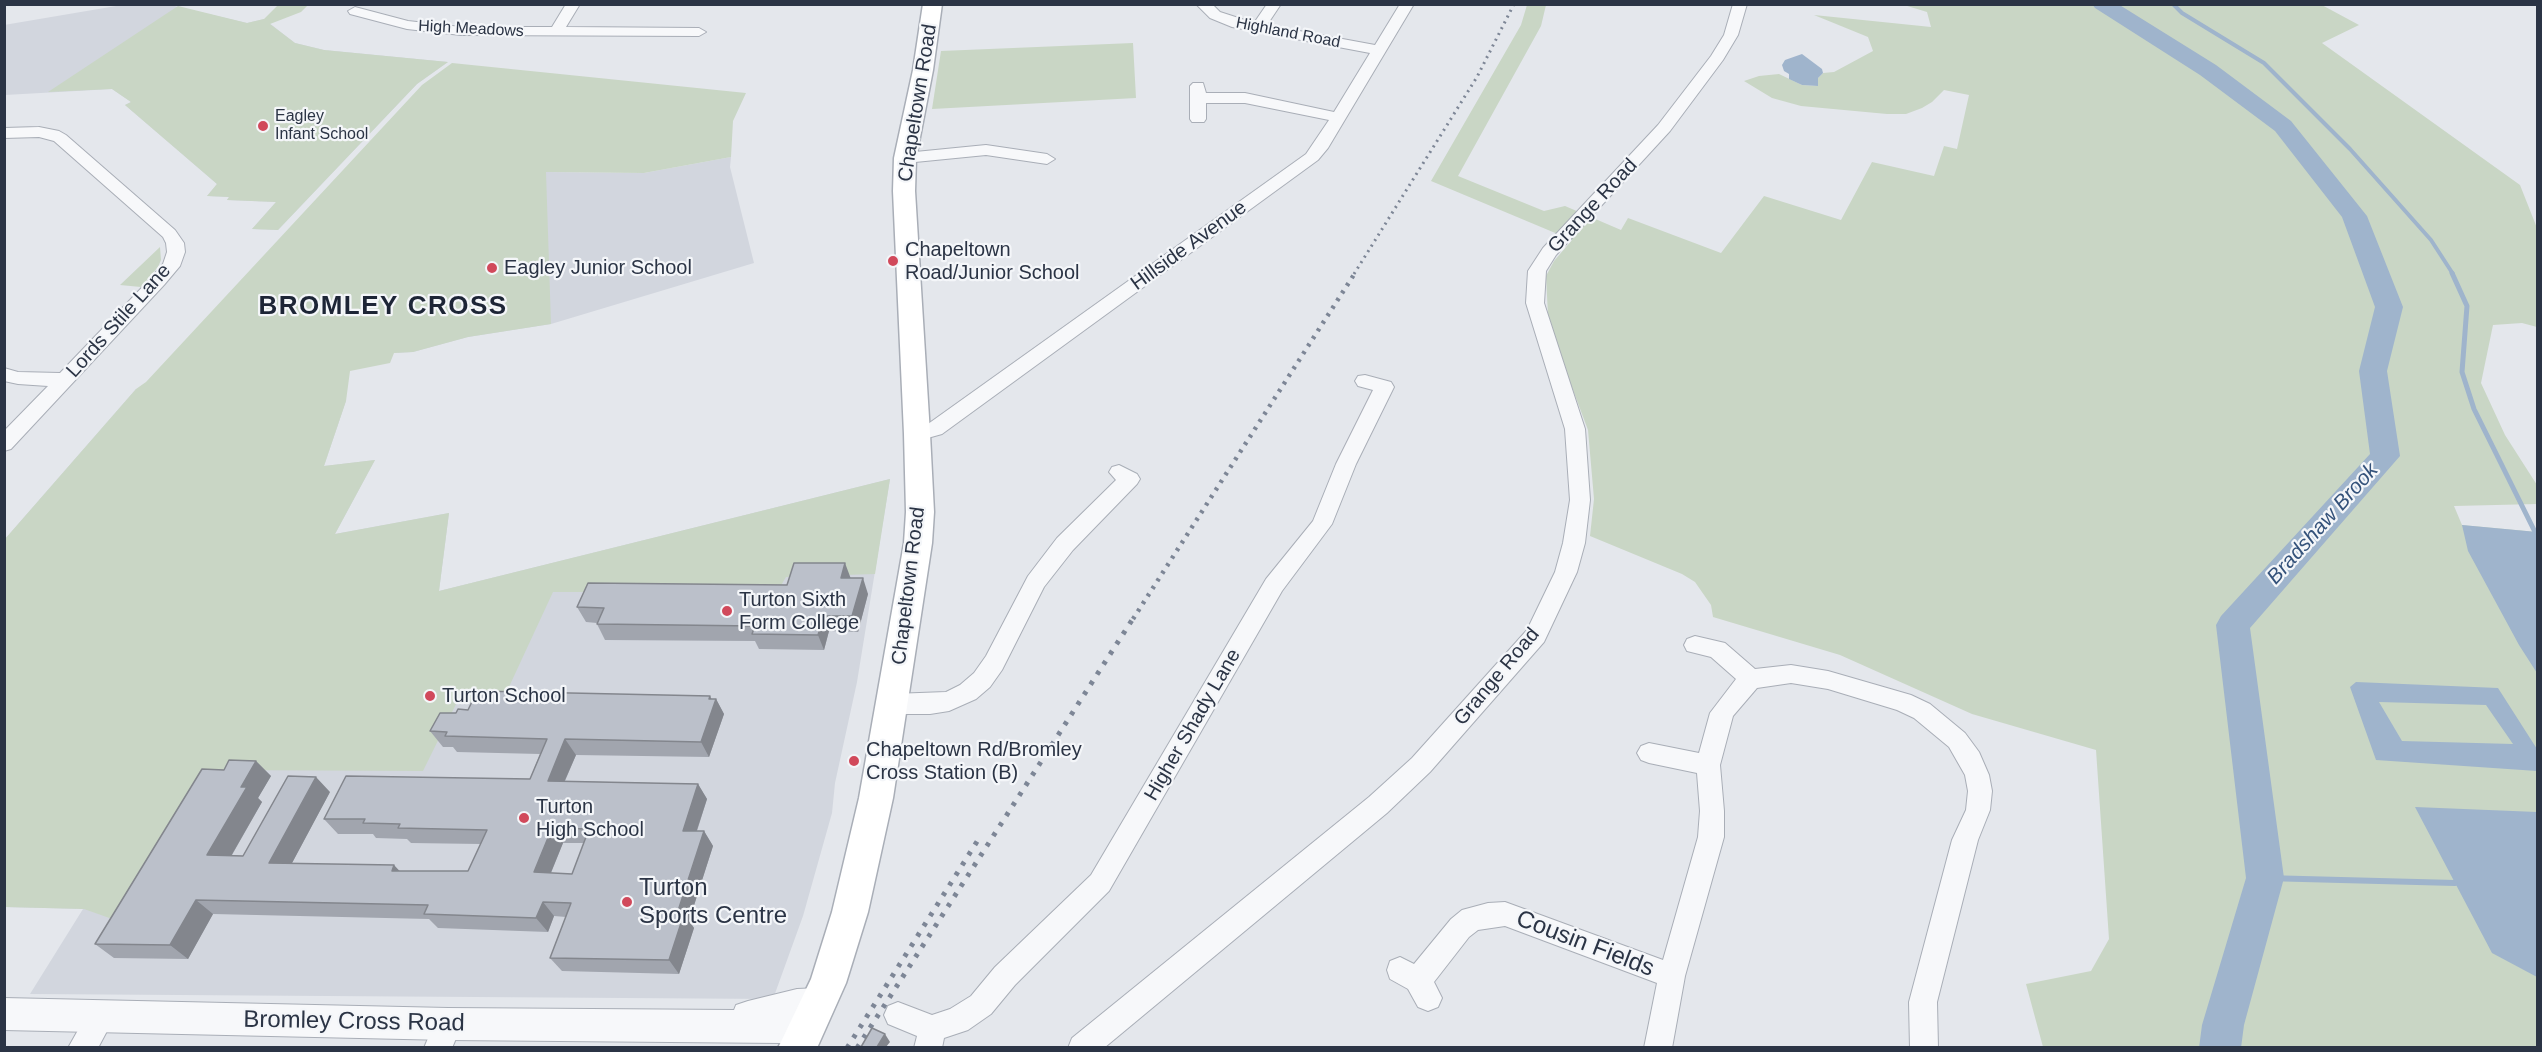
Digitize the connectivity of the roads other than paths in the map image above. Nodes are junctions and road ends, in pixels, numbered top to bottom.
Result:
1 (573, 4) edge
2 (933, 4) edge
3 (1203, 4) edge
4 (1274, 4) edge
5 (1407, 4) edge
6 (1740, 4) edge
7 (409, 9) dead end
8 (355, 11) dead end
9 (387, 21) junction
10 (1258, 28) junction
11 (556, 32) junction
12 (699, 32) dead end
13 (1379, 50) junction
14 (1338, 117) junction
15 (1198, 119) dead end
16 (4, 133) edge
17 (905, 158) junction
18 (1049, 159) dead end
19 (4, 374) edge
20 (66, 380) junction
21 (1365, 381) dead end
22 (917, 435) junction
23 (4, 444) edge
24 (1119, 472) dead end
25 (1706, 641) dead end
26 (1751, 679) junction
27 (894, 704) junction
28 (1646, 752) dead end
29 (1708, 765) junction
30 (1672, 976) junction
31 (1415, 983) dead end
32 (4, 1014) edge
33 (898, 1015) dead end
34 (100, 1016) junction
35 (807, 1028) edge
36 (443, 1036) edge
37 (930, 1038) edge
38 (82, 1047) edge
39 (1082, 1047) edge
40 (1658, 1047) edge
41 (1924, 1047) edge

1 - 11 street
2 - 17 main road, Chapeltown Road
3 - 10 street, Highland Road
4 - 10 street
5 - 13 street, Hillside Avenue
6 - 39 street, Grange Road
7 - 9 street, High Meadows
8 - 9 street, High Meadows
9 - 11 street, High Meadows
10 - 13 street, Highland Road
11 - 12 street, High Meadows
13 - 14 street, Hillside Avenue
14 - 15 street
14 - 22 street, Hillside Avenue
16 - 20 street, Lords Stile Lane
17 - 18 street
17 - 22 main road, Chapeltown Road
19 - 20 street
20 - 23 street, Lords Stile Lane
21 - 37 street, Higher Shady Lane
22 - 27 main road, Chapeltown Road
24 - 27 street
25 - 26 street
26 - 29 street
26 - 41 street
27 - 35 main road, Chapeltown Road
28 - 29 street
29 - 30 street
30 - 31 street, Cousin Fields
30 - 40 street
32 - 34 street, Bromley Cross Road
33 - 37 street, Higher Shady Lane
34 - 36 street, Bromley Cross Road
34 - 38 street
35 - 36 street, Bromley Cross Road

